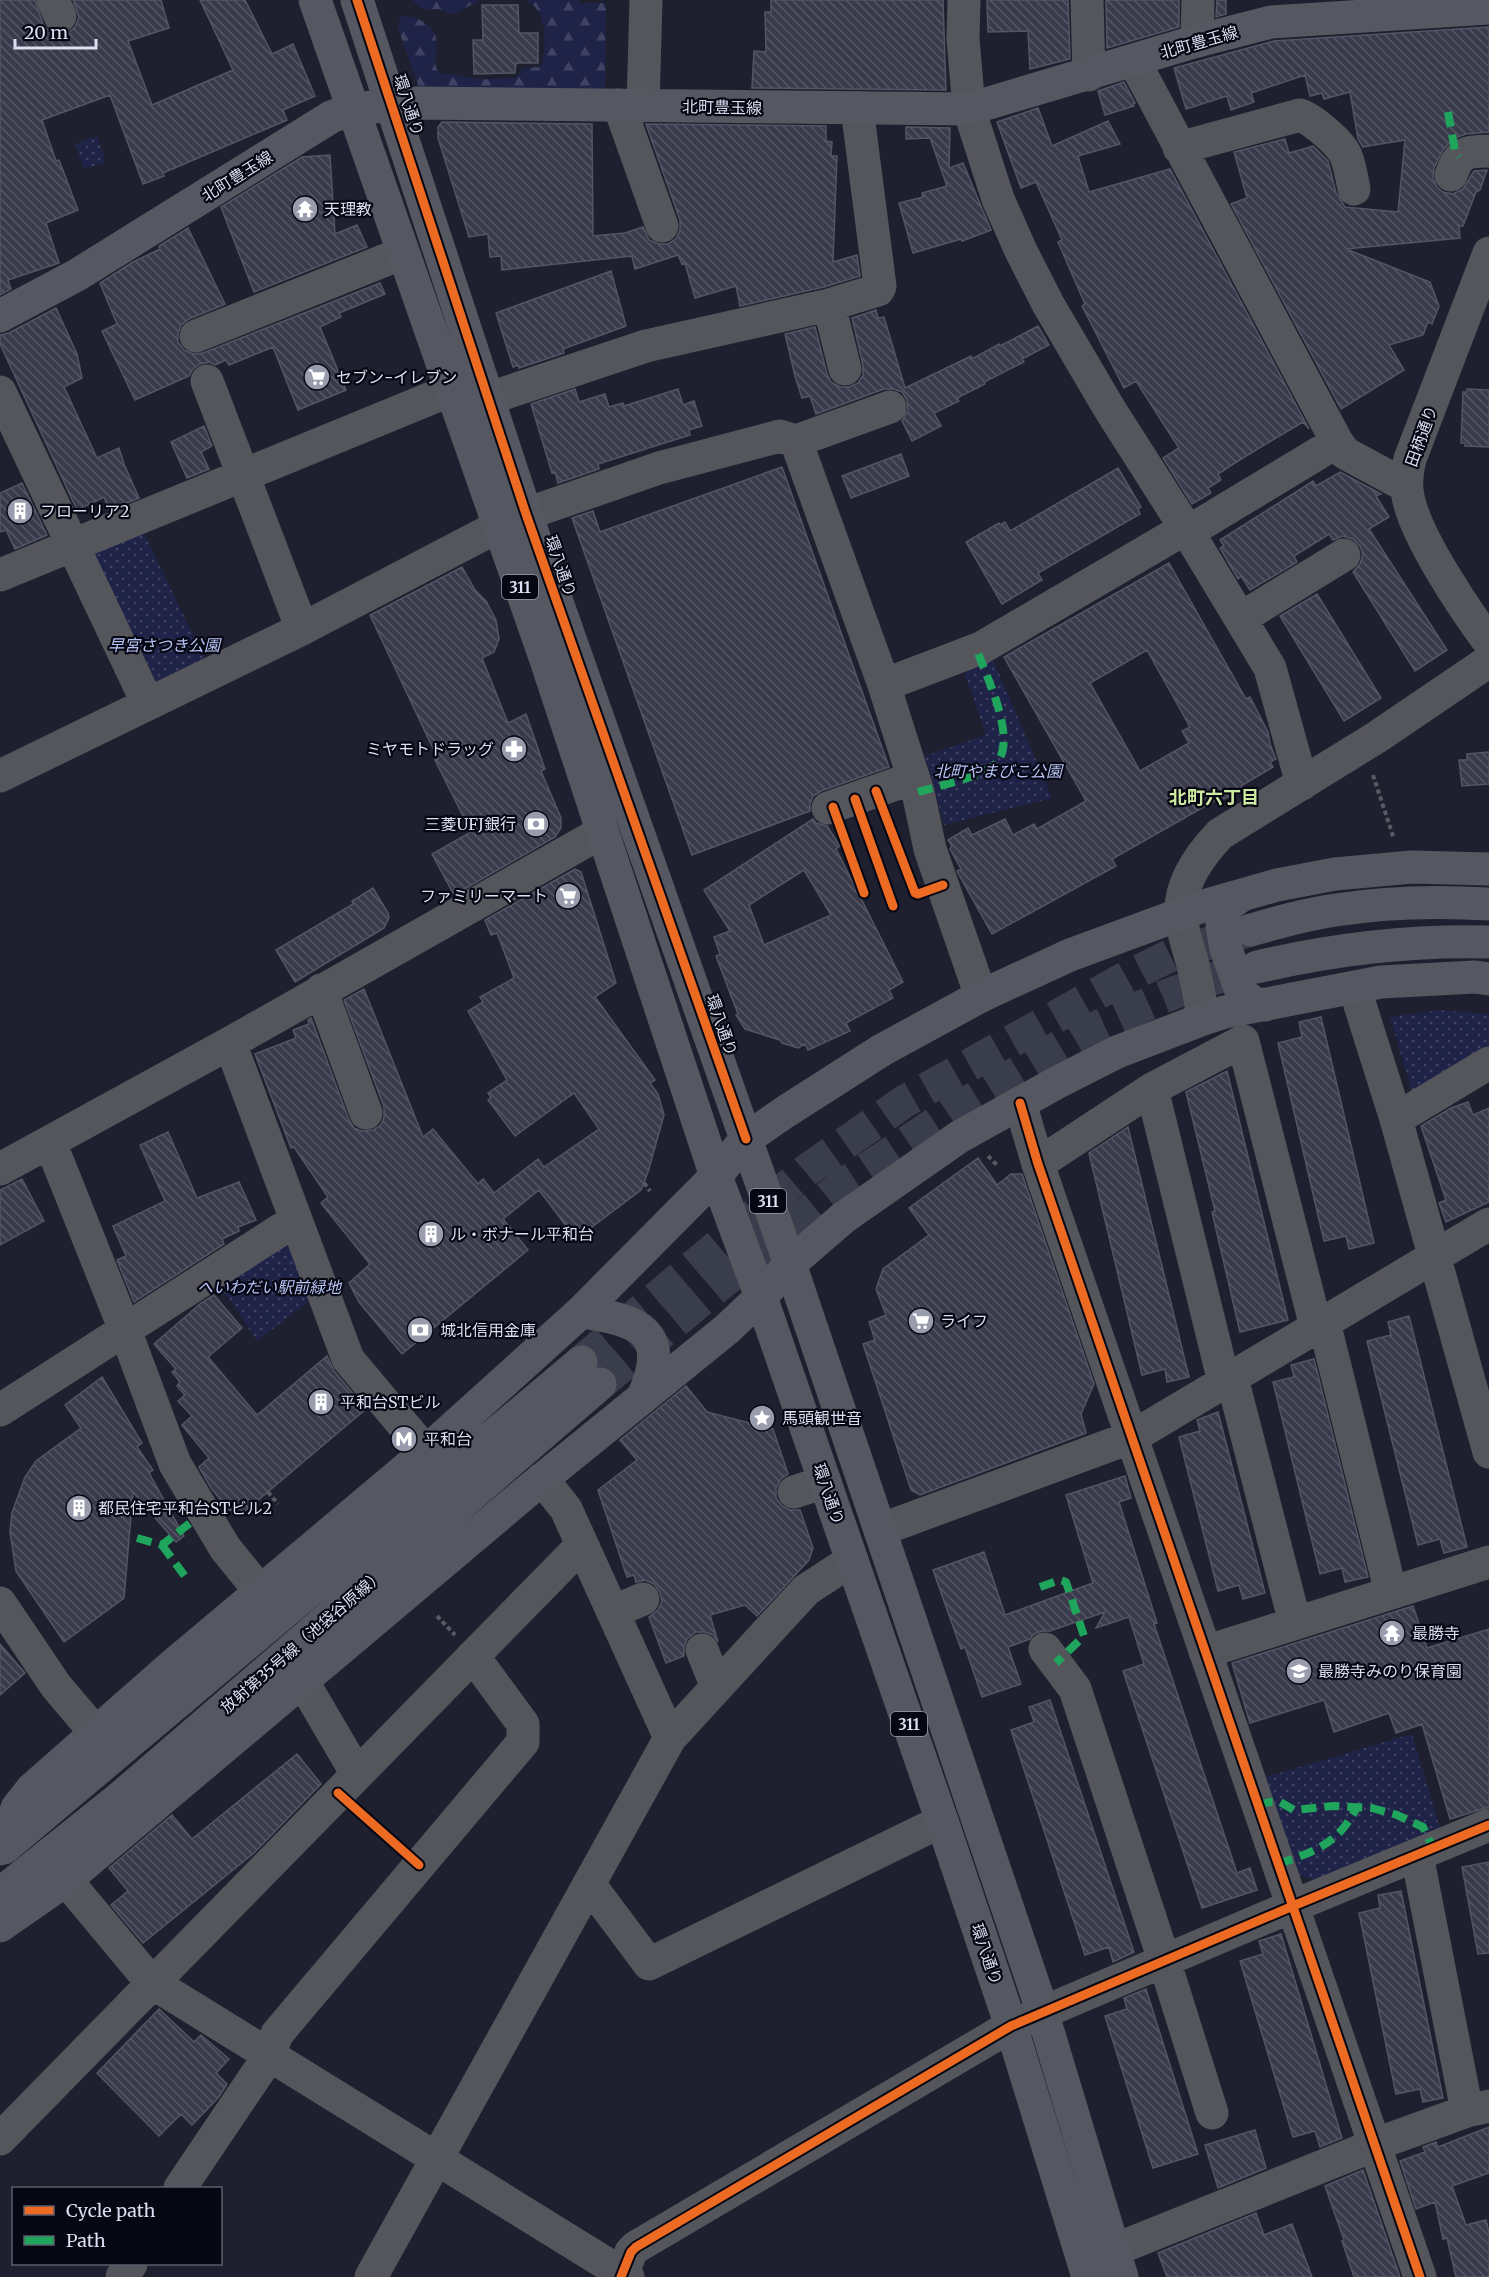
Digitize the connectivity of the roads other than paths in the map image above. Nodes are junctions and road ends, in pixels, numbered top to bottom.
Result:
1 (315, 0) edge
2 (357, 0) edge
3 (646, 0) edge
4 (964, 0) edge
5 (1087, 0) edge
6 (1198, 0) edge
7 (1361, 8) edge
8 (1489, 8) edge
9 (1271, 11) edge
10 (1197, 41) junction
11 (1134, 62) junction
12 (1089, 75) junction
13 (393, 105) junction
14 (631, 106) junction
15 (857, 108) junction
16 (351, 109) junction
17 (969, 109) junction
18 (1179, 148) junction
19 (1489, 151) edge
20 (1451, 176) dead end
21 (1354, 189) dead end
22 (662, 226) dead end
23 (403, 253) junction
24 (1489, 253) edge
25 (1481, 300) edge
26 (829, 305) junction
27 (0, 316) edge
28 (196, 336) dead end
29 (845, 369) dead end
30 (207, 381) dead end
31 (451, 390) junction
32 (0, 392) edge
33 (487, 399) junction
34 (890, 407) dead end
35 (796, 441) junction
36 (1337, 442) junction
37 (245, 476) junction
38 (1406, 486) junction
39 (513, 520) junction
40 (1187, 530) junction
41 (73, 545) junction
42 (1344, 555) dead end
43 (0, 575) edge
44 (1241, 618) junction
45 (302, 629) junction
46 (1489, 642) edge
47 (1489, 661) edge
48 (884, 685) junction
49 (148, 704) junction
50 (901, 763) junction
51 (0, 776) edge
52 (1302, 784) junction
53 (828, 808) dead end
54 (602, 832) junction
55 (1489, 869) edge
56 (1242, 895) junction
57 (1489, 904) edge
58 (1181, 915) junction
59 (1251, 930) tunnel mouth
60 (1489, 942) edge
61 (1257, 967) tunnel mouth
62 (1489, 979) edge
63 (1356, 987) junction
64 (321, 990) junction
65 (981, 996) junction
66 (1265, 1005) junction
67 (1203, 1019) junction
68 (230, 1043) junction
69 (1489, 1063) edge
70 (1152, 1089) junction
71 (1020, 1103) junction
72 (366, 1113) dead end
73 (1396, 1119) junction
74 (746, 1139) junction
75 (50, 1142) junction
76 (1038, 1164) junction
77 (0, 1169) edge
78 (716, 1176) junction
79 (296, 1220) junction
80 (1489, 1224) edge
81 (1435, 1256) junction
82 (790, 1264) junction
83 (761, 1297) junction
84 (581, 1312) junction
85 (1320, 1325) junction
86 (125, 1329) junction
87 (1228, 1380) junction
88 (643, 1397) junction
89 (0, 1410) edge
90 (1132, 1437) junction
91 (426, 1452) junction
92 (1489, 1452) edge
93 (542, 1479) junction
94 (825, 1482) junction
95 (794, 1492) dead end
96 (880, 1530) junction
97 (582, 1545) junction
98 (852, 1560) junction
99 (1489, 1562) edge
100 (260, 1591) junction
101 (1391, 1593) junction
102 (643, 1599) dead end
103 (0, 1603) edge
104 (613, 1612) junction
105 (1295, 1623) junction
106 (1045, 1649) dead end
107 (702, 1650) dead end
108 (1205, 1652) junction
109 (473, 1656) junction
110 (303, 1682) junction
111 (717, 1687) junction
112 (95, 1732) junction
113 (670, 1738) junction
114 (357, 1774) junction
115 (942, 1821) junction
116 (1489, 1826) edge
117 (0, 1850) edge
118 (1417, 1855) junction
119 (66, 1880) junction
120 (590, 1885) junction
121 (0, 1894) edge
122 (1293, 1906) junction
123 (0, 1926) edge
124 (1164, 1960) junction
125 (151, 1982) junction
126 (1042, 2012) junction
127 (1011, 2026) junction
128 (269, 2056) junction
129 (1478, 2108) edge
130 (1212, 2113) dead end
131 (0, 2139) edge
132 (1375, 2145) junction
133 (436, 2160) junction
134 (181, 2187) edge
135 (1118, 2264) edge
136 (624, 2276) edge
137 (371, 2277) edge
138 (1088, 2277) edge
139 (1420, 2277) edge

1 - 16 main road, 環八通り / 311
2 - 13 main road, 環八通り / 311
3 - 14 street
4 - 17 street
5 - 12 street
6 - 10 street
7 - 8 main road, 北町豊玉線
7 - 9 main road, 北町豊玉線
9 - 10 main road, 北町豊玉線
10 - 11 main road, 北町豊玉線
11 - 12 main road, 北町豊玉線
11 - 18 street
12 - 17 main road, 北町豊玉線
13 - 14 main road, 北町豊玉線
13 - 16 main road, 北町豊玉線
13 - 33 main road, 環八通り / 311
14 - 15 main road, 北町豊玉線
14 - 22 street
15 - 17 main road, 北町豊玉線
15 - 26 street
16 - 23 main road, 環八通り / 311
16 - 27 main road, 北町豊玉線
17 - 40 street
18 - 21 street
18 - 36 street
19 - 20 street
23 - 28 street
23 - 31 main road, 環八通り / 311
24 - 25 street, 田柄通り
25 - 38 street, 田柄通り
26 - 29 street
26 - 33 street
30 - 37 street
31 - 37 street
31 - 39 main road, 環八通り / 311
32 - 41 street
33 - 39 main road, 環八通り / 311
34 - 35 street
35 - 39 street
35 - 48 street
36 - 38 street
36 - 40 street
37 - 41 street
37 - 45 street
38 - 46 street, 田柄通り
39 - 45 street
39 - 54 main road, 環八通り / 311
39 - 74 main road, 環八通り / 311
40 - 44 street
40 - 48 street
41 - 43 street
41 - 49 street
42 - 44 street
44 - 52 street
45 - 49 street
47 - 52 street
48 - 50 street
49 - 51 street
50 - 53 street
50 - 65 street
52 - 58 street
54 - 64 street
54 - 78 main road, 環八通り / 311
55 - 56 main road
56 - 58 main road
56 - 66 main road
57 - 59 main road
58 - 65 main road
58 - 67 street
60 - 61 main road
62 - 63 main road
63 - 66 main road
63 - 73 street
64 - 68 street
64 - 72 street
65 - 74 main road
66 - 67 main road
67 - 71 main road
68 - 75 street
68 - 79 street
69 - 73 street
70 - 76 street
70 - 85 street
70 - 87 street
71 - 76 street
71 - 82 main road
73 - 81 street
74 - 78 main road
74 - 82 main road, 環八通り / 311
75 - 77 street
75 - 86 street
76 - 90 street
78 - 83 main road, 環八通り / 311
78 - 84 main road
79 - 86 street
79 - 91 street
80 - 81 street
81 - 85 street
81 - 92 street
82 - 83 main road
82 - 96 main road, 環八通り / 311
83 - 88 main road
83 - 94 main road, 環八通り / 311
84 - 88 main road
84 - 91 main road
85 - 87 street
85 - 101 street
86 - 89 street
86 - 100 street
87 - 90 street
87 - 105 street
88 - 93 main road
90 - 96 street
90 - 108 street
91 - 100 main road
93 - 97 street
93 - 110 main road
94 - 95 street
94 - 98 main road, 環八通り / 311
96 - 126 main road, 環八通り / 311
97 - 104 street
97 - 109 street
98 - 111 street
98 - 115 main road, 環八通り / 311
99 - 101 street
100 - 112 main road
101 - 105 street
102 - 104 street
103 - 112 street
104 - 113 street
105 - 108 street
106 - 124 street
107 - 111 street
108 - 122 street
109 - 114 street
109 - 128 street
110 - 114 street
110 - 119 main road
111 - 113 street
112 - 117 main road
113 - 120 street
114 - 125 street
115 - 120 street
115 - 127 main road, 環八通り / 311
116 - 118 street
117 - 121 main road, 放射第35号線（池袋谷原線）
118 - 122 street
118 - 129 street
119 - 123 main road
119 - 125 street
120 - 133 street
122 - 124 street
122 - 132 street
124 - 126 street
124 - 130 street
125 - 128 street
125 - 131 street
126 - 127 street
126 - 135 main road, 環八通り / 311
127 - 136 street
127 - 138 main road, 環八通り / 311
128 - 133 street
128 - 134 street
129 - 132 street
132 - 135 street
132 - 139 street
133 - 136 street
133 - 137 street

